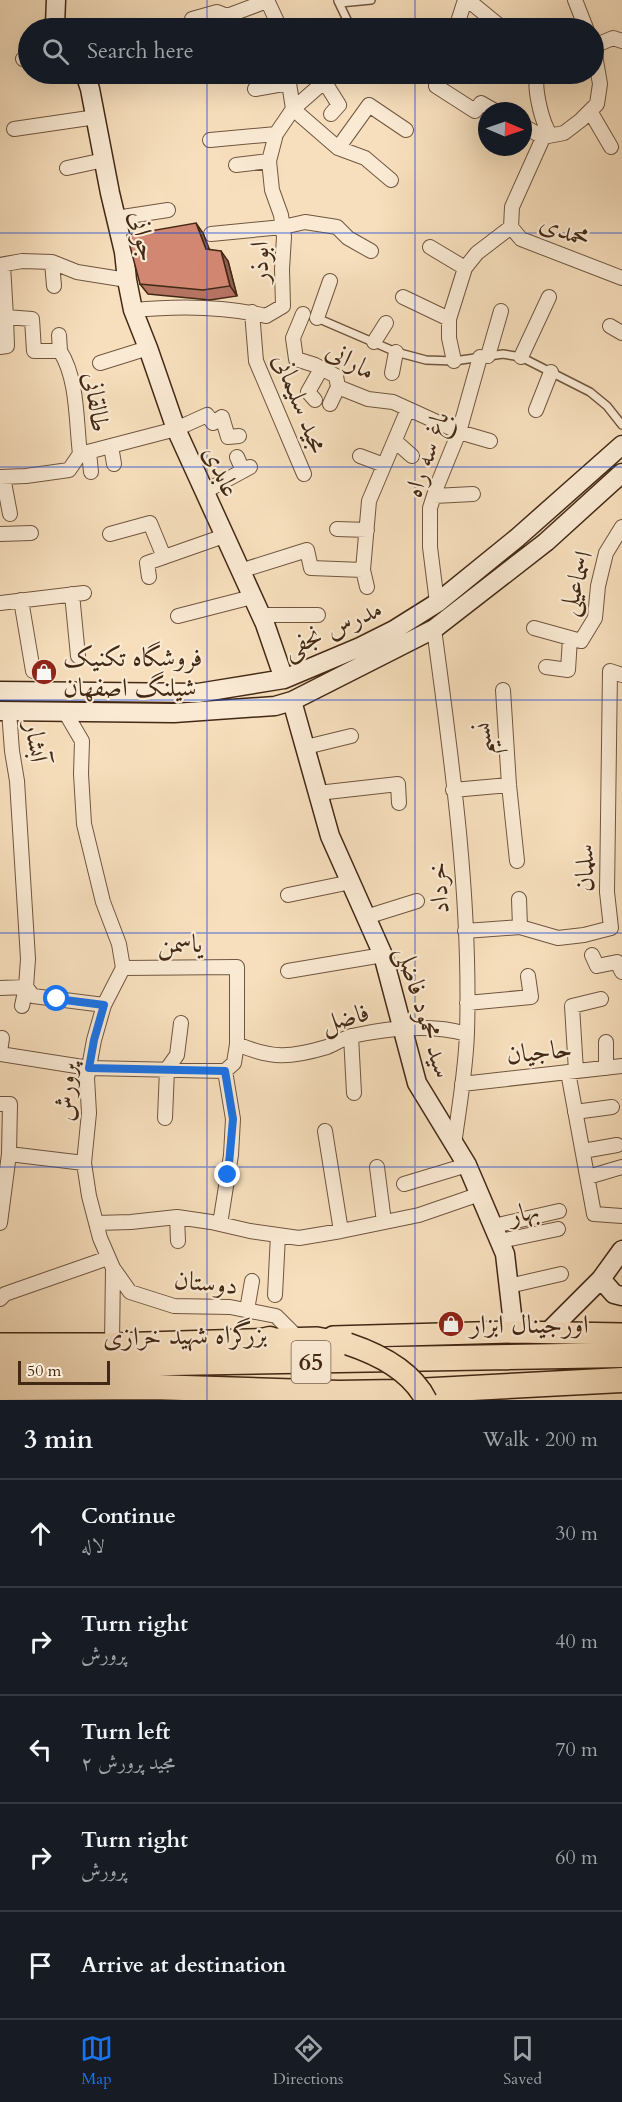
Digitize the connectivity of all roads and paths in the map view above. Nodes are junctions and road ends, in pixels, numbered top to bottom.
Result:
1 (56, 0) edge
2 (371, 0) edge
3 (575, 0) edge
4 (267, 1) edge
5 (339, 2) edge
6 (472, 2) edge
7 (56, 18) edge
8 (196, 18) edge
9 (275, 18) edge
10 (346, 18) edge
11 (462, 18) edge
12 (490, 18) edge
13 (582, 18) edge
14 (619, 36) edge
15 (604, 43) edge
16 (88, 84) edge
17 (269, 84) edge
18 (287, 84) edge
19 (320, 84) edge
20 (331, 84) edge
21 (537, 84) edge
22 (600, 84) edge
23 (436, 86) dead end
24 (255, 89) dead end
25 (478, 108) edge
26 (292, 110) junction
27 (590, 111) junction
28 (331, 114) dead end
29 (96, 117) junction
30 (14, 129) dead end
31 (406, 130) dead end
32 (532, 131) edge
33 (276, 134) junction
34 (543, 137) junction
35 (210, 140) dead end
36 (611, 147) dead end
37 (338, 148) junction
38 (104, 160) junction
39 (269, 161) junction
40 (236, 165) dead end
41 (67, 168) dead end
42 (391, 180) dead end
43 (168, 210) dead end
44 (116, 218) junction
45 (511, 227) junction
46 (283, 228) junction
47 (211, 234) dead end
48 (430, 247) dead end
49 (371, 251) dead end
50 (52, 262) junction
51 (1, 265) edge
52 (465, 268) junction
53 (622, 278) edge
54 (127, 280) junction
55 (330, 281) dead end
56 (54, 286) dead end
57 (403, 297) dead end
58 (549, 297) dead end
59 (283, 306) junction
60 (133, 310) junction
61 (501, 311) dead end
62 (252, 312) junction
63 (303, 314) junction
64 (6, 317) junction
65 (317, 318) junction
66 (449, 319) junction
67 (386, 323) dead end
68 (59, 335) dead end
69 (374, 342) junction
70 (0, 347) edge
71 (148, 348) junction
72 (60, 351) junction
73 (396, 352) junction
74 (484, 356) junction
75 (521, 357) junction
76 (454, 361) junction
77 (100, 363) dead end
78 (321, 369) junction
79 (551, 372) junction
80 (392, 374) dead end
81 (338, 387) junction
82 (315, 400) dead end
83 (330, 404) dead end
84 (408, 409) junction
85 (536, 410) dead end
86 (622, 425) edge
87 (176, 429) junction
88 (459, 432) junction
89 (239, 436) dead end
90 (395, 441) junction
91 (490, 441) dead end
92 (622, 445) edge
93 (111, 446) junction
94 (84, 453) junction
95 (237, 456) dead end
96 (360, 456) dead end
97 (412, 456) dead end
98 (114, 464) dead end
99 (384, 465) junction
100 (91, 472) dead end
101 (622, 473) edge
102 (304, 474) dead end
103 (1, 477) edge
104 (570, 491) junction
105 (204, 492) junction
106 (473, 494) dead end
107 (434, 496) junction
108 (585, 506) junction
109 (10, 514) dead end
110 (622, 527) edge
111 (337, 529) dead end
112 (368, 530) junction
113 (31, 533) dead end
114 (0, 534) edge
115 (110, 534) dead end
116 (224, 536) junction
117 (164, 557) junction
118 (363, 570) junction
119 (240, 571) junction
120 (148, 577) dead end
121 (367, 587) dead end
122 (252, 597) junction
123 (21, 600) junction
124 (0, 603) edge
125 (437, 603) junction
126 (261, 615) junction
127 (318, 615) dead end
128 (178, 616) dead end
129 (534, 628) dead end
130 (434, 629) junction
131 (570, 638) junction
132 (78, 656) dead end
133 (546, 667) dead end
134 (33, 671) dead end
135 (622, 675) edge
136 (284, 679) junction
137 (503, 690) dead end
138 (0, 691) edge
139 (292, 701) junction
140 (4, 711) edge
141 (65, 712) junction
142 (351, 736) dead end
143 (615, 739) edge
144 (306, 747) junction
145 (509, 785) junction
146 (453, 790) junction
147 (318, 793) junction
148 (399, 803) dead end
149 (517, 861) dead end
150 (608, 873) junction
151 (622, 873) edge
152 (351, 882) junction
153 (288, 895) dead end
154 (519, 899) dead end
155 (417, 902) dead end
156 (366, 917) junction
157 (520, 927) junction
158 (465, 931) junction
159 (383, 955) junction
160 (592, 955) dead end
161 (123, 968) junction
162 (288, 971) dead end
163 (622, 972) edge
164 (528, 976) dead end
165 (26, 987) junction
166 (0, 988) edge
167 (601, 999) dead end
168 (467, 1003) junction
169 (104, 1005) junction
170 (22, 1006) dead end
171 (181, 1023) dead end
172 (402, 1030) junction
173 (467, 1034) junction
174 (351, 1036) junction
175 (2, 1038) dead end
176 (606, 1042) dead end
177 (237, 1044) junction
178 (0, 1053) edge
179 (622, 1066) edge
180 (89, 1068) junction
181 (606, 1068) junction
182 (167, 1070) junction
183 (225, 1071) junction
184 (572, 1071) junction
185 (462, 1084) junction
186 (354, 1093) dead end
187 (0, 1104) edge
188 (612, 1107) dead end
189 (575, 1112) junction
190 (165, 1118) dead end
191 (325, 1131) dead end
192 (5, 1137) edge
193 (454, 1145) junction
194 (617, 1145) dead end
195 (582, 1151) junction
196 (9, 1154) junction
197 (84, 1163) junction
198 (467, 1165) junction
199 (377, 1167) dead end
200 (622, 1167) edge
201 (588, 1177) junction
202 (404, 1184) dead end
203 (480, 1194) junction
204 (559, 1211) dead end
205 (622, 1216) edge
206 (177, 1217) junction
207 (384, 1222) junction
208 (0, 1223) edge
209 (96, 1223) junction
210 (220, 1224) junction
211 (558, 1229) dead end
212 (341, 1231) junction
213 (497, 1234) junction
214 (278, 1235) junction
215 (178, 1241) dead end
216 (622, 1250) edge
217 (110, 1263) junction
218 (561, 1274) dead end
219 (601, 1280) junction
220 (252, 1281) dead end
221 (509, 1286) junction
222 (275, 1295) dead end
223 (622, 1296) edge
224 (0, 1299) edge
225 (247, 1310) junction
226 (514, 1332) junction
227 (547, 1333) junction
228 (622, 1334) edge
229 (307, 1338) junction
230 (270, 1339) junction
231 (0, 1344) edge
232 (112, 1344) junction
233 (0, 1353) edge
234 (622, 1355) edge
235 (0, 1366) edge
236 (622, 1380) edge
237 (0, 1388) edge
238 (397, 1392) junction
239 (300, 1400) edge
240 (426, 1400) edge

1 - 7 main road
2 - 5 lane
3 - 13 street
4 - 8 street
4 - 9 street
5 - 10 lane
6 - 11 street
6 - 12 street
14 - 15 street
16 - 29 main road, جوانی
17 - 24 street
18 - 26 street
19 - 26 street, ابوذر
20 - 28 street
21 - 34 street, محمدی
22 - 27 street
23 - 25 street
26 - 33 street, ابوذر
26 - 37 street
27 - 34 street
27 - 36 street
29 - 30 street
29 - 38 main road, جوانی
31 - 37 street
32 - 34 street
33 - 35 street
33 - 39 street, ابوذر
34 - 45 street, محمدی
37 - 42 street
38 - 41 street
38 - 44 main road, جوانی
39 - 40 street
39 - 46 street, ابوذر
43 - 44 street
44 - 54 main road, جوانی
45 - 52 street
45 - 53 street, محمدی
46 - 47 street
46 - 49 street
46 - 59 street, ابوذر
48 - 52 street
50 - 51 street, جوانی
50 - 54 street, جوانی
50 - 56 street
51 - 64 street
52 - 66 street
54 - 60 main road, عابدی
55 - 65 street
57 - 66 street
58 - 75 street
59 - 62 street, ابوذر
59 - 63 lane
60 - 62 street, ابوذر
60 - 71 main road, عابدی
61 - 74 street, باغ سه راه
62 - 102 street, مجید سلیمانی
63 - 65 lane
63 - 78 street, مارانی
64 - 70 street
64 - 72 street, طالقانی
65 - 69 lane
66 - 76 street
67 - 69 street
68 - 72 street
69 - 73 lane
71 - 77 street
71 - 87 main road, عابدی
72 - 94 street, طالقانی
73 - 76 lane
73 - 80 street
74 - 75 lane
74 - 76 lane
74 - 88 street, باغ سه راه
75 - 79 lane
78 - 81 street, مارانی
78 - 82 street
79 - 85 street
79 - 86 lane
81 - 83 street
81 - 84 street, مارانی
84 - 88 street, مارانی
84 - 90 street
87 - 89 street
87 - 93 street
87 - 105 main road, عابدی
88 - 91 street, مارانی
88 - 107 street, باغ سه راه
90 - 97 street
90 - 99 street
92 - 104 main road, مدرس نجفی
93 - 94 street
93 - 98 street
94 - 100 street
94 - 103 street
95 - 105 street
96 - 99 street
99 - 112 street
101 - 108 main road, مدرس نجفی
103 - 109 street
104 - 108 main road
104 - 125 main road, مدرس نجفی
105 - 116 main road, عابدی
106 - 107 street
107 - 125 street, باغ سه راه
108 - 130 main road, مدرس نجفی
110 - 131 street, اسماعیلی
111 - 112 street
112 - 118 street
113 - 114 street
115 - 117 street
116 - 117 street
116 - 119 main road, عابدی
117 - 120 street
118 - 119 street
118 - 121 street
119 - 122 main road, عابدی
122 - 126 main road, عابدی
122 - 128 street
123 - 124 street
123 - 132 street
123 - 134 street
125 - 136 main road, مدرس نجفی
126 - 127 street
126 - 136 main road, عابدی
129 - 131 street, اسماعیلی
130 - 139 main road, مدرس نجفی
130 - 146 street, خرداد
131 - 133 street
135 - 143 street, سلمان
136 - 138 main road, مدرس نجفی
137 - 145 street, نسیم
139 - 141 main road, مدرس نجفی
139 - 144 main road, سید محمود فاضلی
140 - 141 main road, مدرس نجفی
140 - 165 street, آبشار
141 - 161 street
142 - 144 street
143 - 150 street, سلمان
144 - 147 main road, سید محمود فاضلی
145 - 146 street, نسیم
145 - 149 street, نسیم
146 - 158 street, خرداد
147 - 148 street
147 - 152 main road, سید محمود فاضلی
150 - 151 street
150 - 157 street, سلمان
152 - 153 street
152 - 156 main road, سید محمود فاضلی
154 - 157 street
155 - 156 street
156 - 159 main road, سید محمود فاضلی
157 - 158 street, سلمان
158 - 168 street, خرداد
159 - 162 street
159 - 172 main road, سید محمود فاضلی
160 - 163 street
161 - 169 street, پرورش
161 - 177 street, یاسمن
164 - 168 street
165 - 166 street
165 - 169 street
165 - 170 street, آبشار
167 - 184 street
168 - 173 street, خرداد
169 - 180 street, پرورش
171 - 182 street
172 - 173 street, فاضل
172 - 174 street, فاضل
172 - 193 main road, سید محمود فاضلی
173 - 185 street, خرداد
174 - 177 street, فاضل
174 - 186 street
175 - 178 street
176 - 181 street
177 - 183 street
178 - 180 street
179 - 181 street, حاجیان
180 - 182 street
180 - 197 street, پرورش
181 - 184 street, حاجیان
182 - 183 street
182 - 190 street
183 - 210 street
184 - 185 street, حاجیان
184 - 189 street
185 - 193 street, خرداد
187 - 192 street
188 - 189 street
189 - 195 street
191 - 212 street
192 - 196 street
193 - 198 main road, سید محمود فاضلی
194 - 195 street
195 - 201 street
196 - 197 street
196 - 208 street
197 - 209 street, پرورش
198 - 202 street
198 - 203 main road, سید محمود فاضلی
199 - 207 street
200 - 201 street
201 - 205 street
203 - 207 street
203 - 213 main road, سید محمود فاضلی
204 - 213 street
206 - 209 street
206 - 210 street
206 - 215 street
207 - 212 street
209 - 217 street, پرورش
210 - 214 street
211 - 213 street, بهار
212 - 214 street
213 - 221 main road, سید محمود فاضلی
214 - 222 street
216 - 219 main road
217 - 224 street
217 - 225 street, دوستان
217 - 232 street, پرورش
218 - 221 street
219 - 223 main road
219 - 227 main road
220 - 225 street
221 - 226 main road, سید محمود فاضلی
225 - 229 street, دوستان
226 - 227 main road
226 - 229 main road
227 - 228 main road
229 - 230 main road
229 - 240 main road, bridge
230 - 232 main road
230 - 233 highway
231 - 232 main road
234 - 235 highway, بزرگراه شهید خرازی / 65
236 - 238 highway, بزرگراه شهید خرازی / 65
237 - 238 highway, بزرگراه شهید خرازی / 65
238 - 239 highway

